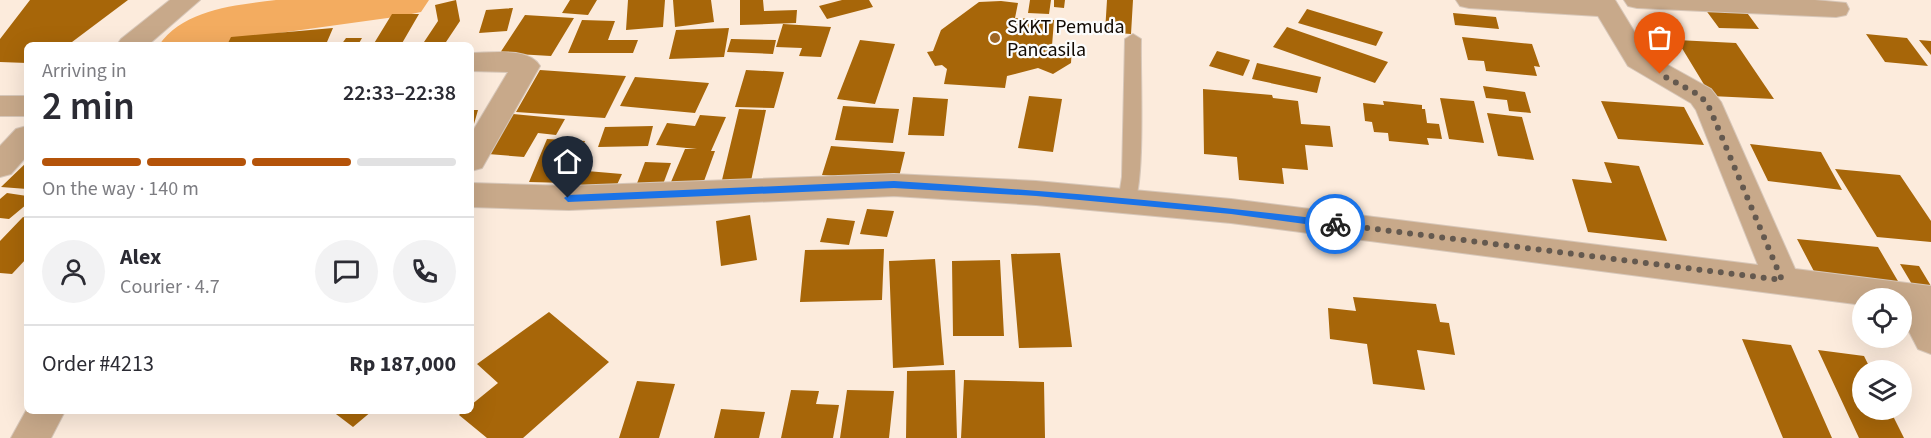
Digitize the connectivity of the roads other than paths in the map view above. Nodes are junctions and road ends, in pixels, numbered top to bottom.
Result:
1 (186, 0) edge
2 (1469, 0) edge
3 (1637, 0) edge
4 (1605, 4) edge
5 (1836, 9) dead end
6 (1133, 39) dead end
7 (135, 42) edge
8 (474, 62) edge
9 (0, 106) edge
10 (24, 106) edge
11 (24, 139) edge
12 (474, 155) edge
13 (0, 166) edge
14 (474, 195) edge
15 (1127, 202) junction
16 (1782, 280) junction
17 (1920, 298) edge
18 (1931, 339) edge
19 (44, 414) edge
20 (31, 438) edge

1 - 7 street
2 - 4 street
3 - 5 street
4 - 16 street
6 - 15 lane
8 - 12 street
9 - 10 street
11 - 13 street
14 - 15 street
15 - 16 street
16 - 17 street
17 - 18 street
19 - 20 street

